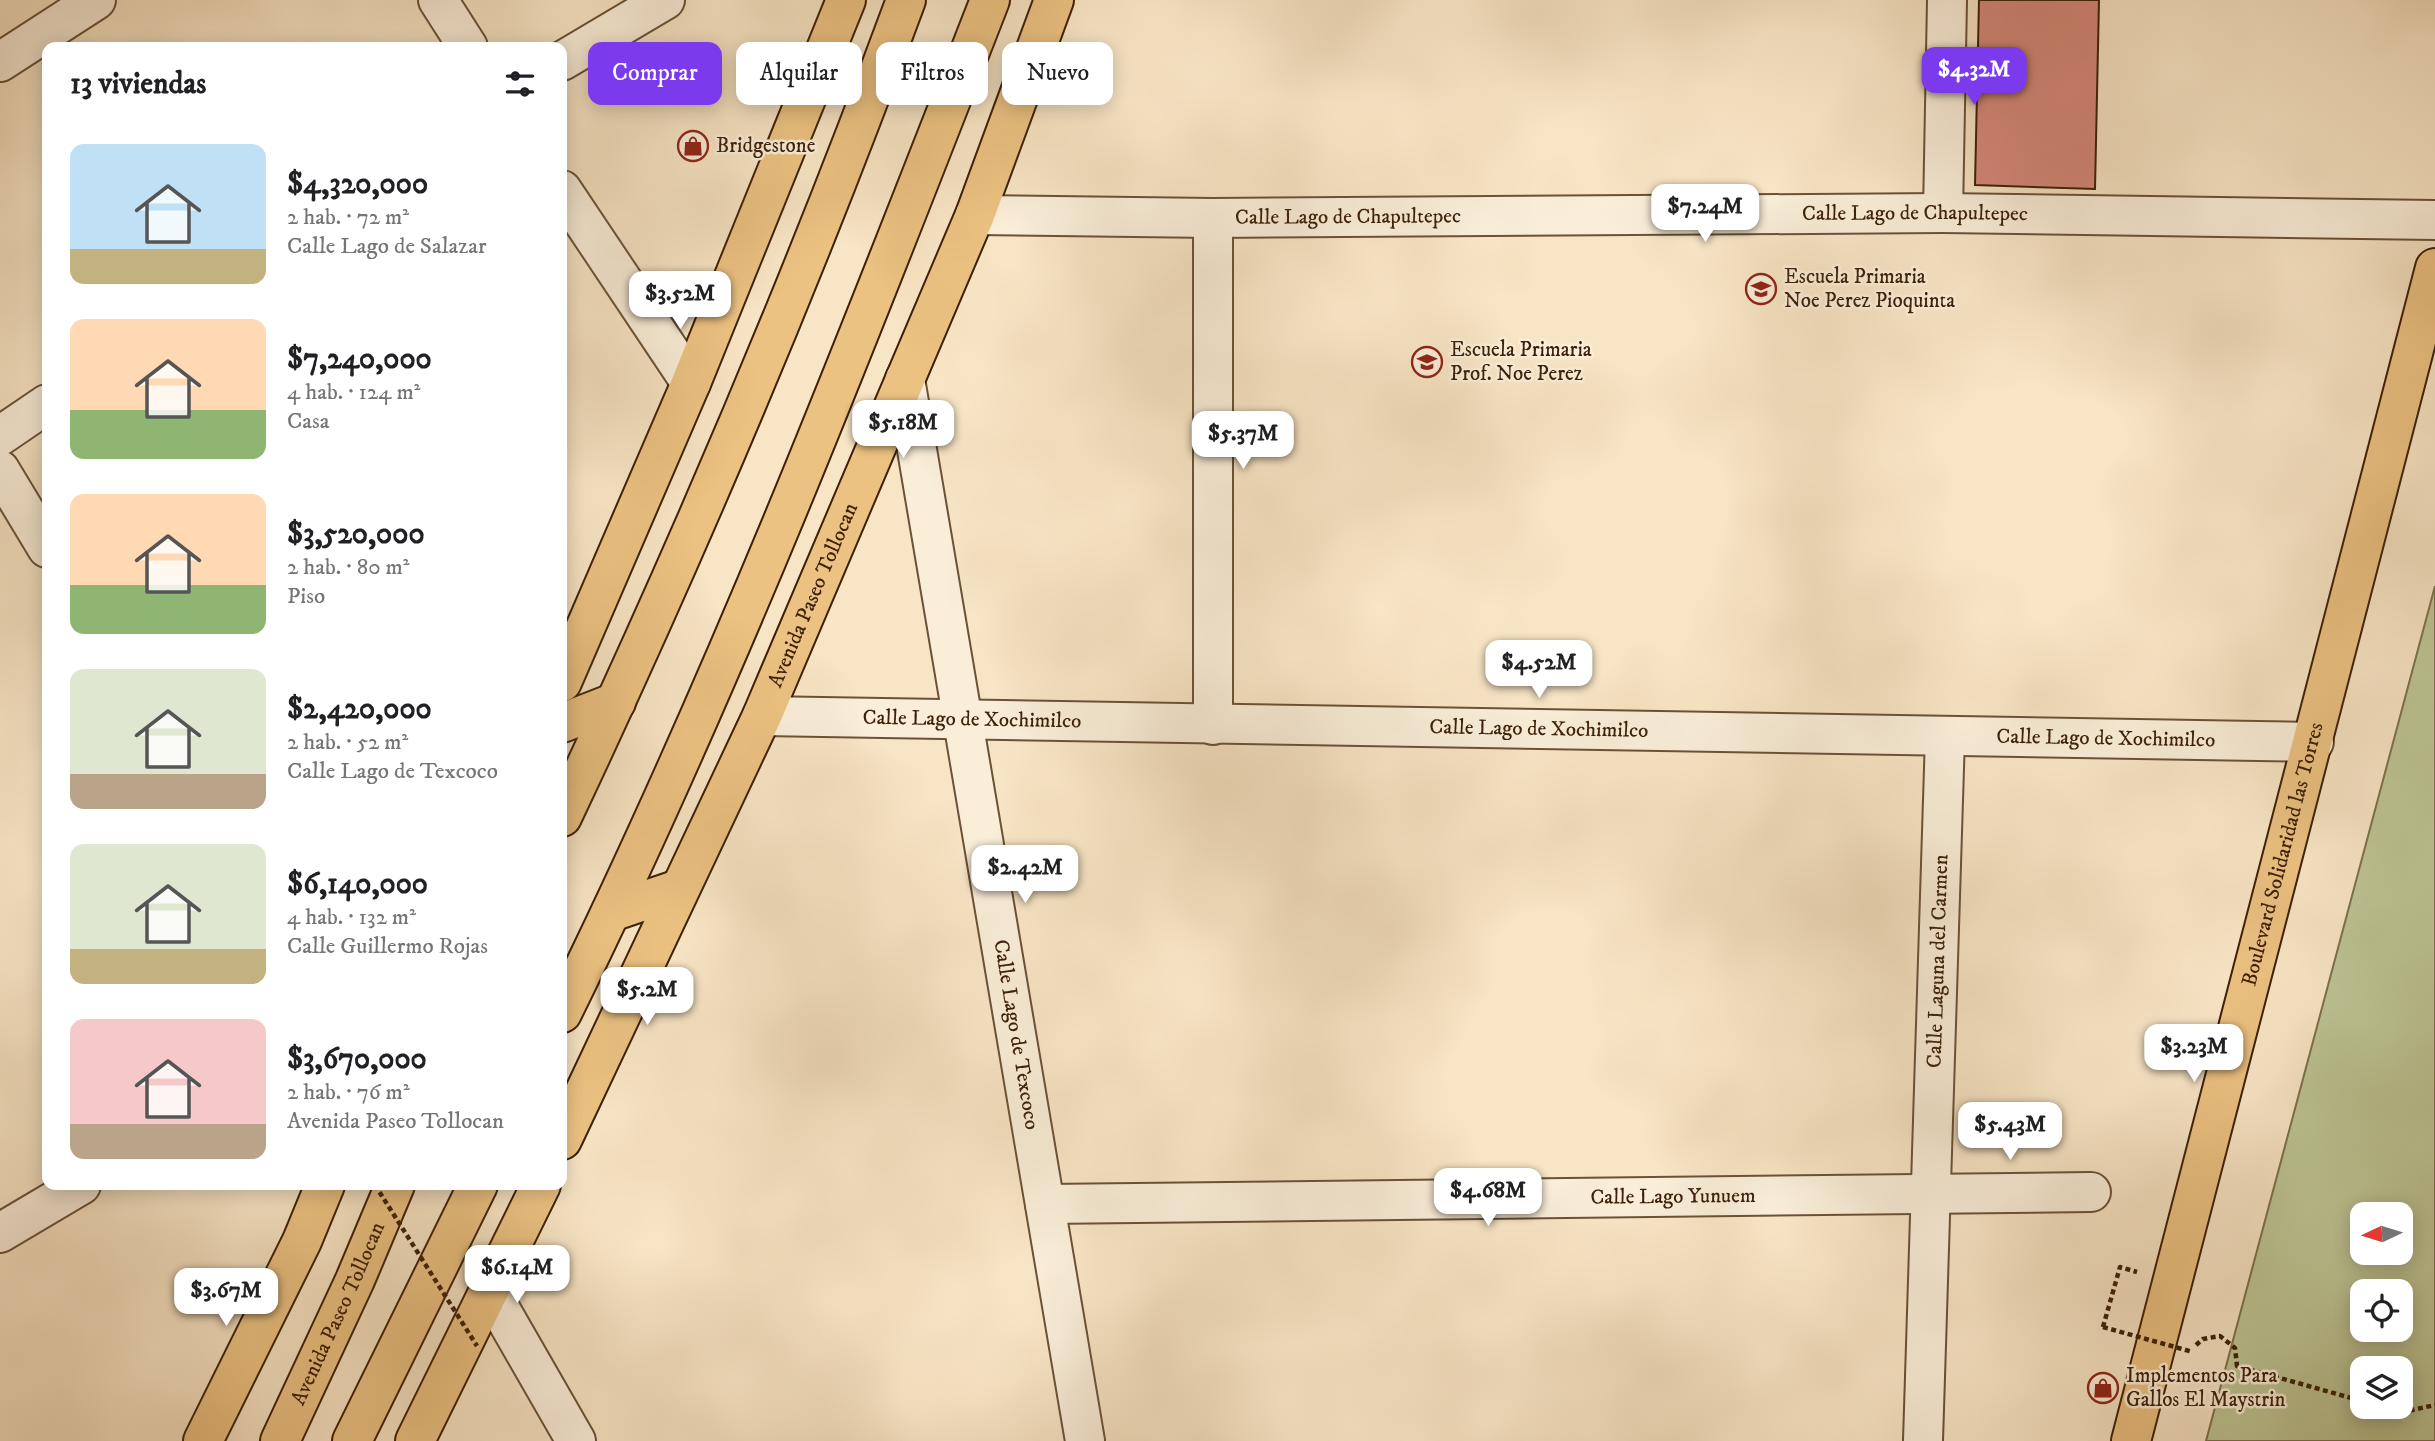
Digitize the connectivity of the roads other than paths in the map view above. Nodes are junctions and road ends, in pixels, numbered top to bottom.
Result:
1 (96, 0) edge
2 (438, 0) edge
3 (665, 0) edge
4 (906, 0) edge
5 (990, 0) edge
6 (1054, 0) edge
7 (1947, 0) edge
8 (842, 4) edge
9 (465, 42) edge
10 (567, 58) edge
11 (0, 62) edge
12 (567, 197) edge
13 (1942, 213) junction
14 (975, 215) junction
15 (1213, 218) junction
16 (2435, 220) edge
17 (2435, 268) edge
18 (905, 379) junction
19 (691, 383) junction
20 (42, 407) edge
21 (0, 436) edge
22 (0, 470) edge
23 (42, 540) edge
24 (567, 670) edge
25 (616, 702) junction
26 (762, 716) junction
27 (567, 721) edge
28 (964, 721) junction
29 (1213, 725) junction
30 (1945, 736) junction
31 (2314, 741) junction
32 (567, 806) edge
33 (679, 889) junction
34 (611, 912) junction
35 (567, 1003) edge
36 (567, 1129) edge
37 (73, 1190) edge
38 (323, 1190) edge
39 (393, 1190) edge
40 (476, 1190) edge
41 (539, 1190) edge
42 (1930, 1192) junction
43 (2091, 1192) dead end
44 (1045, 1205) junction
45 (0, 1233) edge
46 (491, 1293) junction
47 (203, 1441) edge
48 (280, 1441) edge
49 (352, 1441) edge
50 (415, 1441) edge
51 (576, 1441) edge
52 (1085, 1441) edge
53 (1923, 1441) edge
54 (2131, 1441) edge

1 - 11 street
2 - 9 street
3 - 10 street
4 - 25 main road
5 - 34 main road
6 - 14 main road, Avenida Paseo Tollocan
7 - 13 street
8 - 19 main road
12 - 19 street
13 - 15 street, Calle Lago de Chapultepec
13 - 16 street, Calle Lago de Chapultepec
14 - 15 street, Calle Lago de Chapultepec
14 - 18 main road, Avenida Paseo Tollocan
15 - 29 street
17 - 31 main road, Boulevard Solidaridad las Torres
18 - 26 main road, Avenida Paseo Tollocan
18 - 28 street, Calle Lago de Texcoco
19 - 24 main road
20 - 21 street
22 - 23 street
25 - 27 main road
25 - 32 main road
26 - 28 street, Calle Lago de Xochimilco
26 - 33 main road, Avenida Paseo Tollocan
28 - 29 street, Calle Lago de Xochimilco
28 - 44 street, Calle Lago de Texcoco
29 - 30 street, Calle Lago de Xochimilco
30 - 31 street, Calle Lago de Xochimilco
30 - 42 street, Calle Laguna del Carmen
31 - 54 main road, Boulevard Solidaridad las Torres
33 - 34 main road
33 - 36 main road, Avenida Paseo Tollocan
34 - 35 main road
37 - 45 street
38 - 47 main road
39 - 48 main road, Avenida Paseo Tollocan
40 - 49 main road
41 - 46 main road
42 - 43 street, Calle Lago Yunuem
42 - 44 street, Calle Lago Yunuem
42 - 53 street, Calle Laguna del Carmen
44 - 52 street, Calle Lago de Texcoco
46 - 50 main road
46 - 51 street

